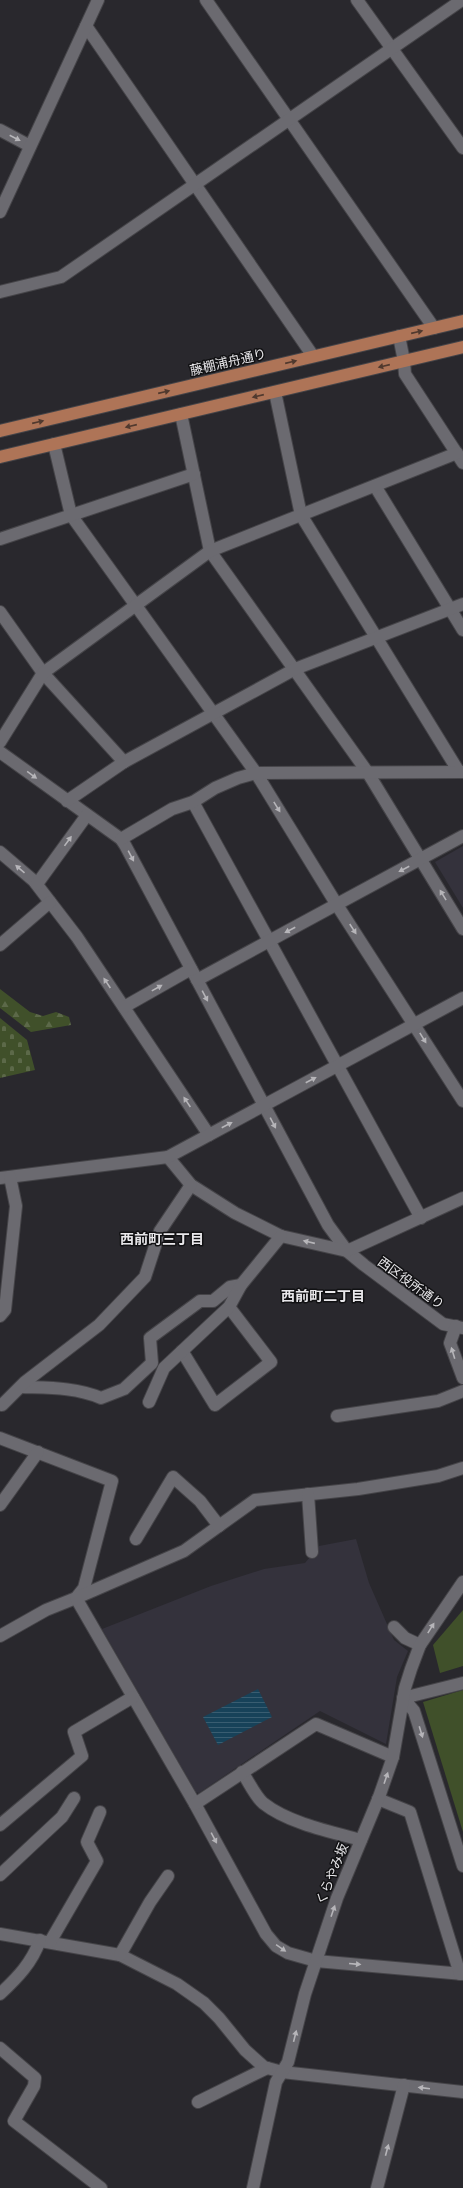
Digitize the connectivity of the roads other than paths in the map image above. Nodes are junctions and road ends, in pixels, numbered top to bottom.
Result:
1 (98, 0) edge
2 (206, 0) edge
3 (357, 0) edge
4 (462, 0) edge
5 (86, 26) junction
6 (392, 50) junction
7 (290, 120) junction
8 (0, 130) edge
9 (30, 146) junction
10 (463, 148) edge
11 (194, 186) junction
12 (0, 212) edge
13 (0, 292) edge
14 (463, 321) edge
15 (434, 328) junction
16 (399, 336) junction
17 (463, 347) edge
18 (312, 356) junction
19 (404, 361) junction
20 (275, 392) junction
21 (181, 414) junction
22 (0, 431) edge
23 (54, 444) junction
24 (0, 457) edge
25 (460, 458) edge
26 (194, 474) junction
27 (375, 486) junction
28 (71, 515) junction
29 (301, 515) junction
30 (0, 539) edge
31 (210, 551) junction
32 (463, 604) edge
33 (136, 606) junction
34 (450, 609) junction
35 (0, 612) edge
36 (463, 630) edge
37 (375, 638) junction
38 (295, 669) junction
39 (43, 673) junction
40 (214, 713) junction
41 (0, 742) edge
42 (0, 752) edge
43 (124, 762) junction
44 (368, 772) junction
45 (461, 772) edge
46 (256, 773) junction
47 (67, 801) junction
48 (193, 802) junction
49 (87, 815) junction
50 (463, 836) edge
51 (121, 839) junction
52 (0, 852) edge
53 (422, 860) junction
54 (36, 884) junction
55 (50, 902) junction
56 (337, 905) junction
57 (463, 929) edge
58 (271, 940) junction
59 (0, 945) edge
60 (194, 974) junction
61 (463, 998) edge
62 (124, 1007) junction
63 (414, 1025) junction
64 (338, 1066) junction
65 (463, 1101) edge
66 (264, 1105) junction
67 (209, 1135) junction
68 (168, 1157) junction
69 (5, 1178) edge
70 (191, 1185) junction
71 (463, 1198) edge
72 (421, 1218) junction
73 (281, 1236) junction
74 (347, 1251) junction
75 (241, 1285) junction
76 (229, 1307) junction
77 (0, 1316) edge
78 (459, 1327) edge
79 (182, 1351) junction
80 (152, 1363) junction
81 (164, 1368) junction
82 (463, 1378) edge
83 (21, 1387) junction
84 (463, 1391) edge
85 (149, 1402) dead end
86 (2, 1405) dead end
87 (337, 1416) dead end
88 (0, 1438) edge
89 (38, 1452) junction
90 (463, 1468) edge
91 (308, 1494) junction
92 (0, 1505) edge
93 (219, 1526) junction
94 (136, 1539) dead end
95 (312, 1552) dead end
96 (463, 1582) edge
97 (76, 1598) junction
98 (394, 1627) dead end
99 (0, 1636) edge
100 (420, 1645) junction
101 (463, 1683) edge
102 (134, 1697) junction
103 (403, 1698) junction
104 (393, 1757) junction
105 (242, 1772) junction
106 (74, 1798) dead end
107 (378, 1799) junction
108 (195, 1804) junction
109 (100, 1812) dead end
110 (0, 1825) edge
111 (361, 1840) junction
112 (463, 1866) edge
113 (0, 1875) edge
114 (168, 1876) dead end
115 (0, 1934) edge
116 (45, 1941) junction
117 (120, 1954) junction
118 (316, 1961) junction
119 (462, 1974) edge
120 (0, 1994) edge
121 (0, 2048) edge
122 (267, 2068) junction
123 (282, 2072) junction
124 (404, 2085) junction
125 (463, 2092) edge
126 (198, 2102) dead end
127 (101, 2188) edge
128 (253, 2188) edge
129 (377, 2188) edge

1 - 5 street
2 - 7 street
3 - 6 street
4 - 6 street
5 - 9 street
5 - 11 street
6 - 7 street
6 - 10 street
7 - 11 street
7 - 15 street
8 -> 9 street
9 - 12 street
11 - 13 street
11 - 18 street
14 - 15 main road, 藤棚浦舟通り
16 -> 15 main road, 藤棚浦舟通り
16 - 18 main road, 藤棚浦舟通り
16 - 19 street
17 - 19 main road
22 -> 18 main road, 藤棚浦舟通り
19 -> 20 main road
19 - 25 street
20 -> 21 main road
20 - 29 street
21 -> 23 main road
21 - 26 street
23 - 24 main road
23 - 28 street
25 - 27 street
26 - 28 street
26 - 31 street
27 - 29 street
27 - 34 street
28 - 30 street
28 - 33 street
29 - 31 street
29 - 37 street
31 - 33 street
31 - 38 street
32 - 34 street
33 - 39 street
33 - 40 street
34 - 36 street
34 - 37 street
35 - 39 street
37 - 38 street
37 - 45 street
38 - 40 street
38 - 44 street
39 - 41 street
39 - 43 street
40 - 43 street
40 - 46 street
42 -> 47 street
43 - 47 street
44 - 45 street
44 - 46 street
44 - 53 street
46 - 48 street
46 -> 56 street
47 - 49 street
48 - 51 street
48 - 58 street
49 - 51 street
54 -> 49 street
50 - 53 street
51 -> 60 street
54 -> 52 street
53 -> 56 street
57 -> 53 street
54 - 55 street
55 - 59 street
62 -> 55 street
56 -> 58 street
56 -> 63 street
58 - 60 street
58 - 64 street
62 -> 60 street
60 -> 66 street
61 - 63 street
67 -> 62 street
63 - 64 street
63 -> 65 street
66 -> 64 street
64 - 72 street
67 -> 66 street
66 -> 74 street
67 - 68 street
68 - 69 street
68 - 70 street
69 - 77 street
70 - 73 street
70 - 83 street
71 - 72 street
72 - 74 street
74 -> 73 street
73 - 75 street
74 - 78 street, 西区役所通り
75 - 76 street
75 - 80 street
76 - 79 street
76 - 79 street
82 -> 78 street
79 - 81 street
80 - 81 street
80 - 83 street
81 - 85 street
83 - 86 street
84 - 87 street
88 - 89 street
89 - 92 street
89 - 97 street
90 - 91 street
91 - 93 street
91 - 95 street
93 - 94 street
93 - 97 street
100 -> 96 street, くらやみ坂
97 - 99 street
97 - 102 street
98 - 100 street
100 - 103 street, くらやみ坂
101 - 103 street
102 - 108 street
102 - 110 street
103 - 104 street, くらやみ坂
103 -> 112 street
104 - 105 street
107 -> 104 street, くらやみ坂
105 - 108 street
105 - 111 street
106 - 113 street
107 - 111 street, くらやみ坂
107 - 119 street
108 -> 118 street
109 - 116 street
118 -> 111 street, くらやみ坂
114 - 117 street
115 - 116 street
116 - 117 street
116 - 120 street
117 - 122 street
118 -> 119 street
123 -> 118 street, くらやみ坂
121 - 127 street
122 - 123 street
122 - 126 street
123 - 124 street
123 - 128 street, くらやみ坂
125 -> 124 street
129 -> 124 street

